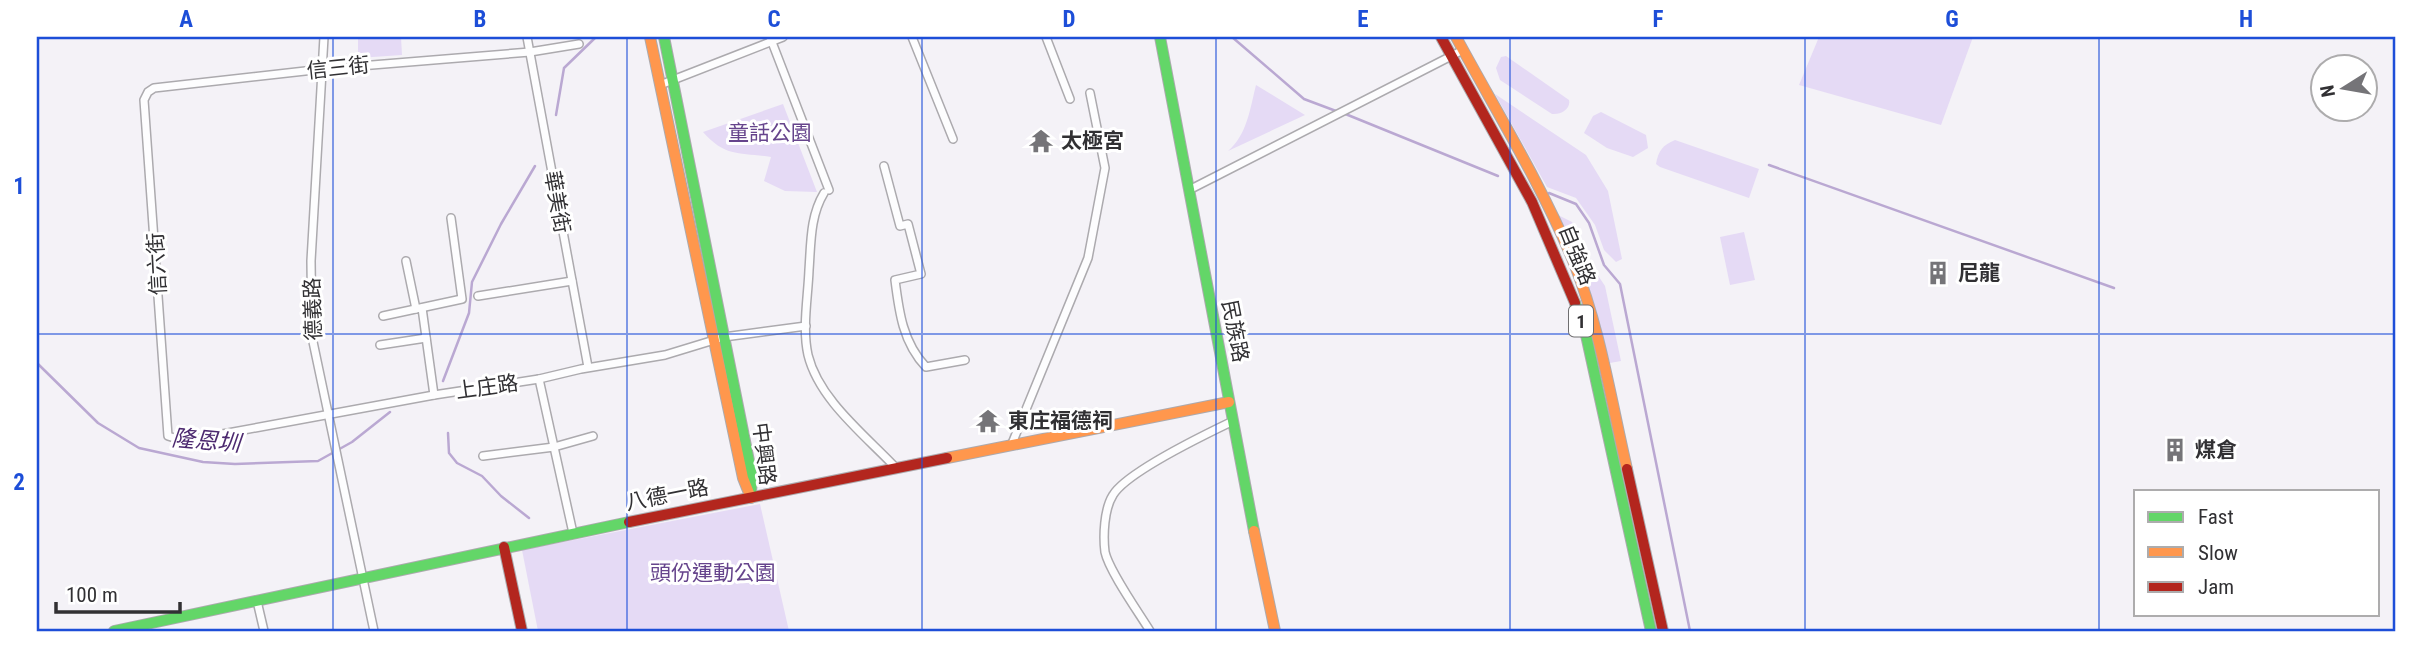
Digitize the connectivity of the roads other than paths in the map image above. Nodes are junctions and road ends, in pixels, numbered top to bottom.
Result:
1 (324, 37) edge
2 (527, 37) edge
3 (650, 37) edge
4 (664, 37) edge
5 (783, 37) edge
6 (912, 37) edge
7 (1046, 37) edge
8 (1160, 37) edge
9 (1441, 37) edge
10 (1456, 37) edge
11 (771, 39) edge
12 (579, 44) dead end
13 (1463, 50) junction
14 (530, 52) junction
15 (1451, 55) junction
16 (323, 69) junction
17 (672, 81) junction
18 (660, 85) junction
19 (148, 92) joint
20 (1090, 93) dead end
21 (1070, 99) dead end
22 (953, 139) dead end
23 (884, 166) dead end
24 (1189, 190) junction
25 (451, 218) dead end
26 (406, 261) dead end
27 (572, 281) junction
28 (478, 296) dead end
29 (419, 309) junction
30 (383, 316) dead end
31 (806, 326) junction
32 (724, 337) junction
33 (426, 338) junction
34 (714, 342) junction
35 (380, 345) dead end
36 (965, 359) dead end
37 (588, 368) junction
38 (539, 379) junction
39 (434, 395) junction
40 (1229, 402) junction
41 (327, 415) junction
42 (1231, 422) junction
43 (168, 436) joint
44 (593, 436) dead end
45 (1011, 446) junction
46 (554, 447) junction
47 (483, 456) dead end
48 (896, 468) junction
49 (751, 498) junction
50 (573, 533) junction
51 (504, 547) junction
52 (364, 577) junction
53 (257, 601) junction
54 (155, 627) edge
55 (114, 631) edge
56 (264, 631) edge
57 (374, 631) edge
58 (522, 631) edge
59 (1150, 631) edge
60 (1275, 631) edge
61 (1651, 631) edge
62 (1663, 631) edge

1 - 16 street, 德義路
2 - 14 street, 華美街
3 - 18 street, 中興路
4 - 17 street, 中興路
5 - 11 street
6 - 22 street
7 - 21 street
8 - 24 street, 民族路
9 - 15 street, 自強路 / 1
10 - 13 street, 自強路 / 1
11 - 17 street
11 - 31 street
12 - 14 street, 信三街
13 - 15 street
13 - 62 street, 自強路 / 1
14 - 16 street, 信三街
14 - 27 street, 華美街
15 - 24 street
15 - 61 street, 自強路 / 1
16 - 19 street, 信三街
16 - 41 street, 德義路
17 - 18 street
17 - 32 street, 中興路
18 - 34 street, 中興路
19 - 43 street, 信六街
20 - 45 street
23 - 36 street
24 - 40 street, 民族路
25 - 29 street
26 - 29 street
27 - 28 street
27 - 37 street, 華美街
29 - 30 street
29 - 33 street
31 - 32 street, 上庄路
31 - 48 street
32 - 34 street, 上庄路
32 - 49 street, 中興路
33 - 35 street
33 - 39 street
34 - 37 street, 上庄路
34 - 49 street, 中興路
37 - 38 street, 上庄路
38 - 39 street, 上庄路
38 - 46 street
39 - 41 street, 上庄路
40 - 42 street, 民族路
40 - 45 street, 八德一路
41 - 43 street, 上庄路
41 - 52 street, 德義路
42 - 59 street
42 - 60 street, 民族路
44 - 46 street
45 - 48 street, 八德一路
46 - 47 street
46 - 50 street
48 - 49 street, 八德一路
49 - 50 street, 八德一路
50 - 51 street, 八德一路
51 - 52 street, 八德一路
51 - 58 street
52 - 53 street, 八德一路
52 - 57 street, 德義路
53 - 54 street, 八德一路
53 - 56 street
54 - 55 street, 八德一路

